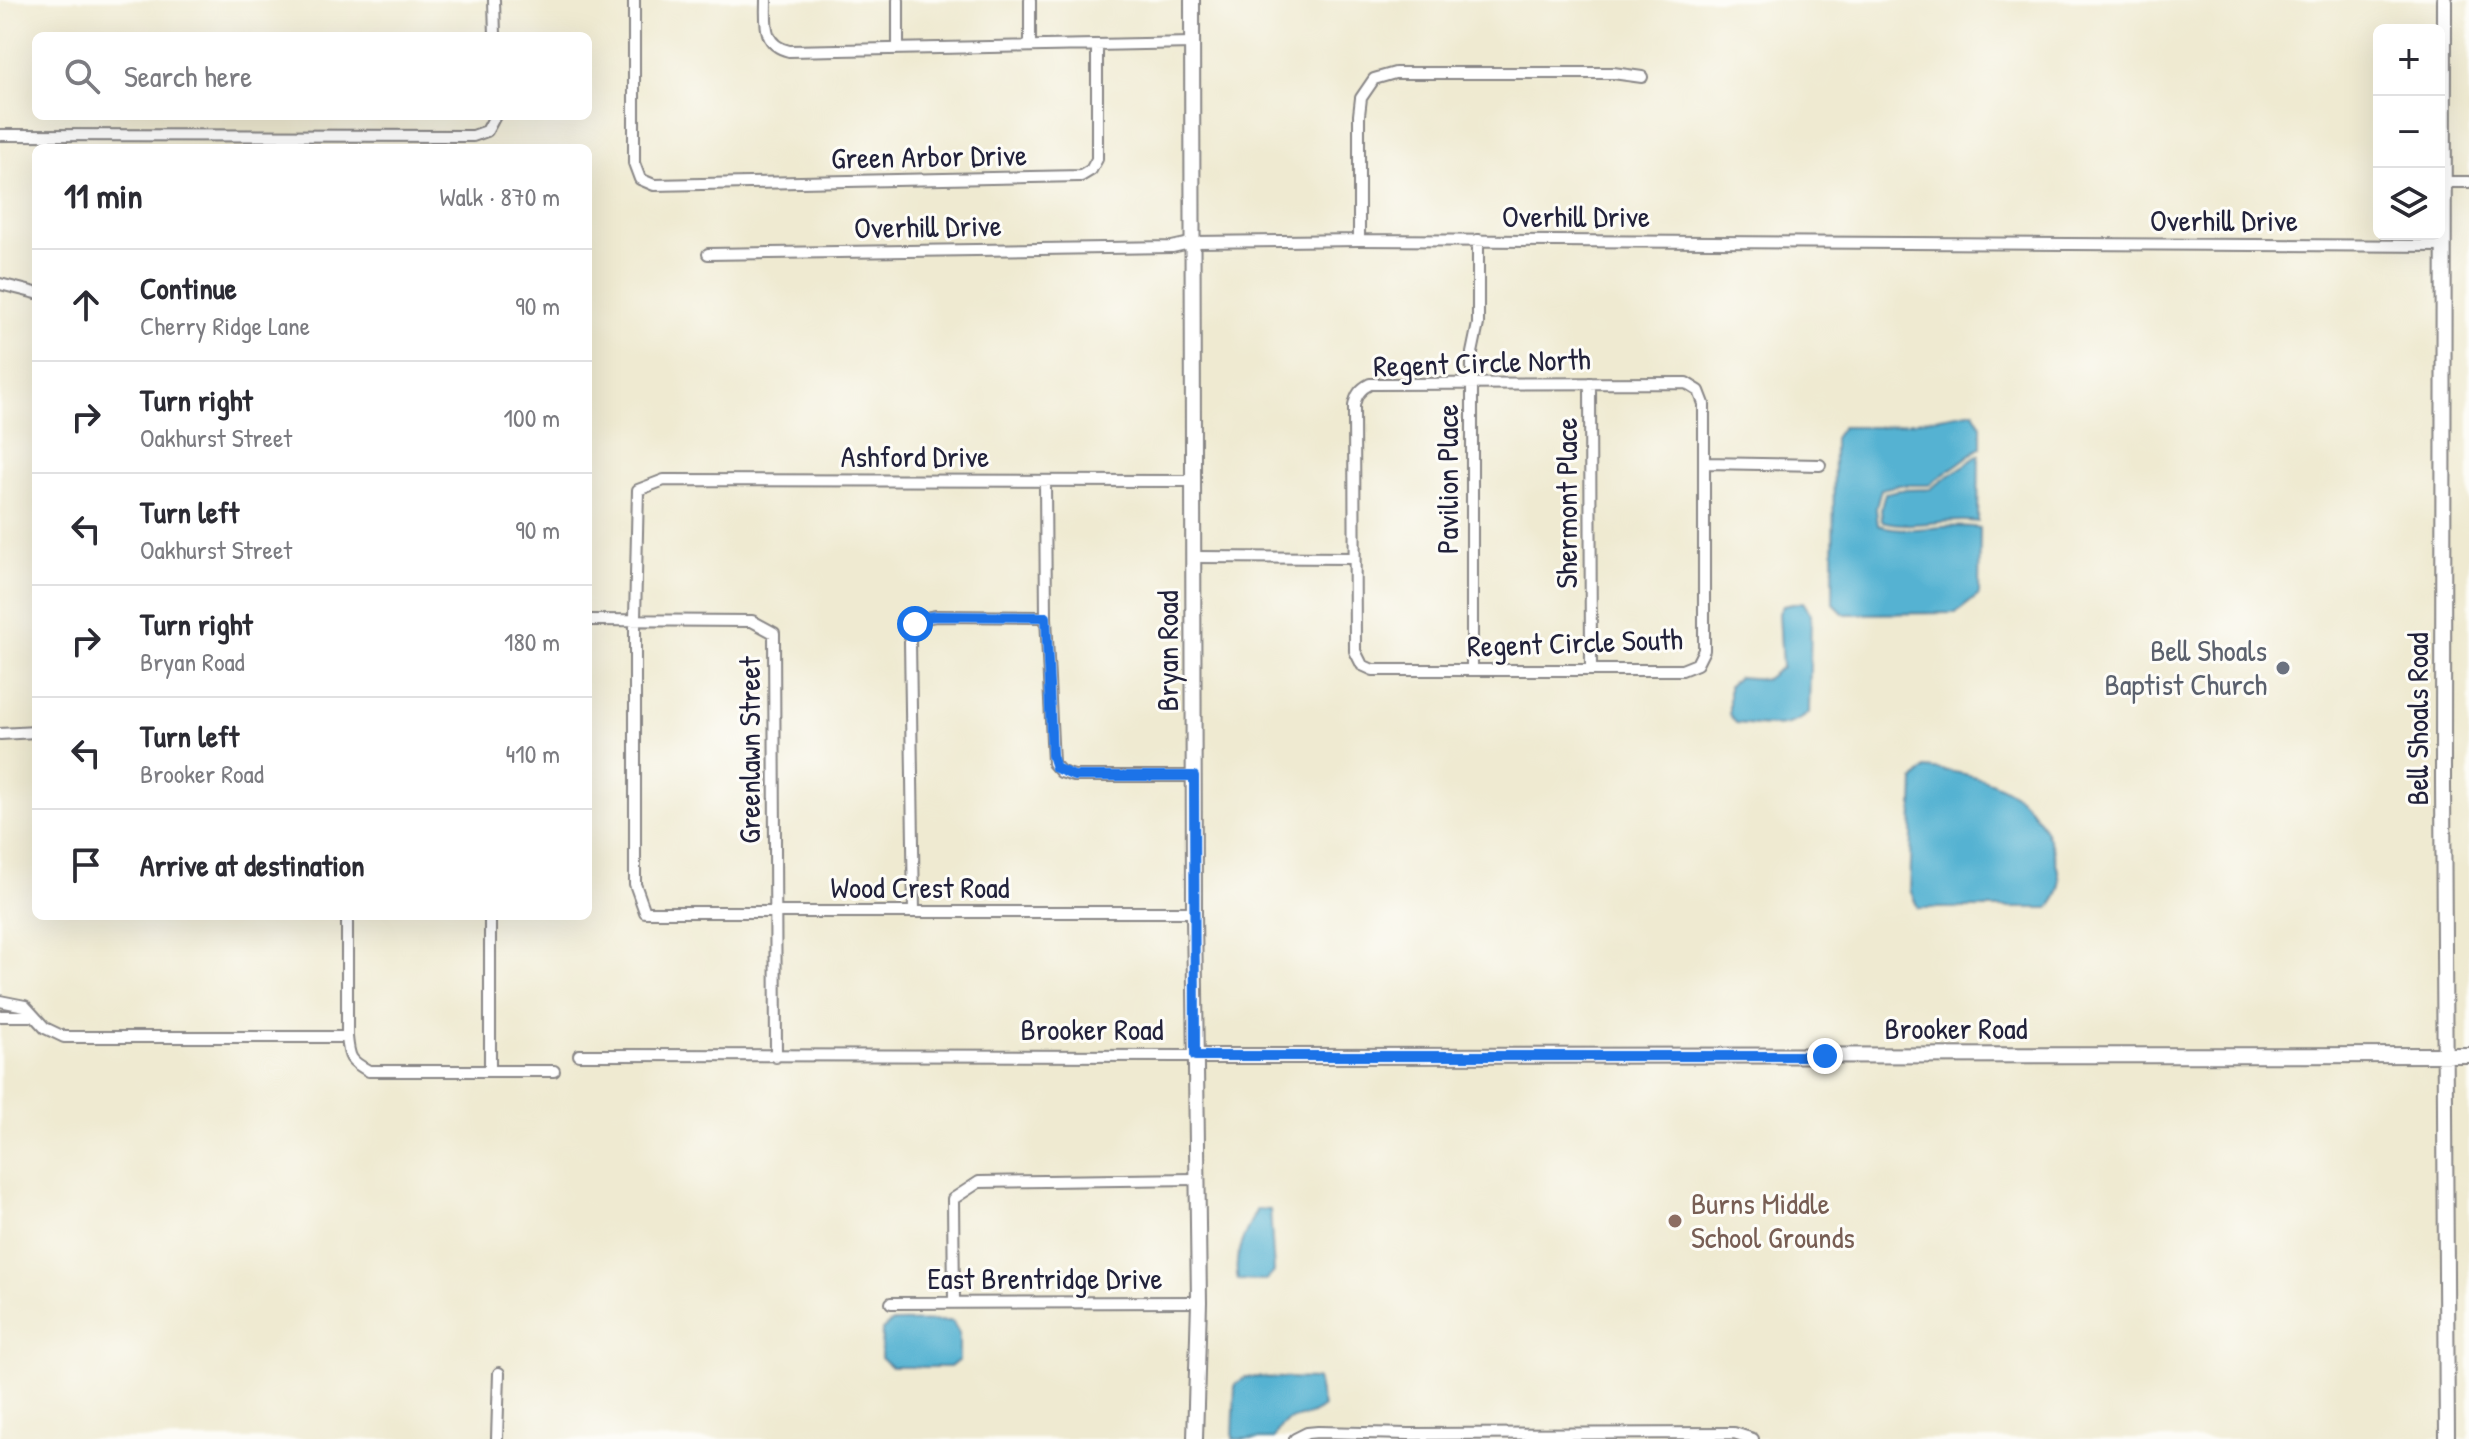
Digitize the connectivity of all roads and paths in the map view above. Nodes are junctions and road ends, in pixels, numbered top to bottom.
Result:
1 (494, 0) edge
2 (634, 0) edge
3 (766, 0) edge
4 (898, 0) edge
5 (1030, 0) edge
6 (1192, 0) edge
7 (2444, 0) edge
8 (495, 32) edge
9 (1193, 43) junction
10 (1097, 45) junction
11 (1030, 46) junction
12 (898, 49) junction
13 (1642, 77) dead end
14 (493, 120) edge
15 (0, 135) edge
16 (2444, 168) edge
17 (2445, 182) edge
18 (2469, 182) edge
19 (1359, 240) junction
20 (1478, 240) junction
21 (2444, 240) edge
22 (1194, 242) junction
23 (2444, 246) junction
24 (708, 254) dead end
25 (0, 284) edge
26 (32, 292) edge
27 (1590, 383) junction
28 (1472, 384) junction
29 (1705, 463) junction
30 (1820, 465) dead end
31 (1045, 481) junction
32 (1193, 481) junction
33 (1194, 557) junction
34 (1354, 558) junction
35 (1046, 617) junction
36 (635, 619) junction
37 (592, 620) edge
38 (1472, 670) junction
39 (1591, 670) junction
40 (32, 732) edge
41 (0, 734) edge
42 (1194, 776) junction
43 (775, 912) junction
44 (914, 912) junction
45 (1194, 912) junction
46 (347, 920) edge
47 (490, 920) edge
48 (0, 1001) edge
49 (0, 1016) edge
50 (33, 1016) junction
51 (347, 1037) junction
52 (579, 1055) dead end
53 (2446, 1055) junction
54 (2469, 1055) edge
55 (1195, 1056) junction
56 (776, 1057) junction
57 (490, 1071) junction
58 (554, 1071) dead end
59 (1196, 1179) junction
60 (954, 1302) junction
61 (1199, 1302) junction
62 (891, 1303) dead end
63 (499, 1373) dead end
64 (1525, 1436) edge
65 (1643, 1436) edge
66 (1409, 1437) edge
67 (497, 1439) edge
68 (1195, 1439) edge
69 (1295, 1439) edge
70 (1753, 1439) edge
71 (2447, 1439) edge

1 - 8 street
2 - 10 street, Green Arbor Drive
3 - 12 street
4 - 12 street
5 - 11 street
6 - 9 street, Bryan Road
7 - 16 street, Bell Shoals Road
9 - 10 street
9 - 22 street, Bryan Road
10 - 11 street
11 - 12 street
13 - 19 street
14 - 15 street
17 - 18 street
19 - 20 street, Overhill Drive
19 - 22 street, Overhill Drive
20 - 23 street, Overhill Drive
20 - 28 street, Pavilion Place
21 - 23 street, Bell Shoals Road
22 - 24 street, Overhill Drive
22 - 32 street, Bryan Road
23 - 53 street, Bell Shoals Road
25 - 26 street
27 - 28 street, Regent Circle North
27 - 29 street, Regent Circle North
27 - 39 street, Shermont Place
28 - 34 street, Regent Circle North
28 - 38 street, Pavilion Place
29 - 30 street
29 - 39 street, Regent Circle South
31 - 32 street, Ashford Drive
31 - 35 street
31 - 36 street, Ashford Drive
32 - 33 street, Bryan Road
33 - 34 street
33 - 42 street, Bryan Road
34 - 38 street, Regent Circle South
35 - 42 street
35 - 44 street
36 - 37 street, Greenlawn Street
36 - 43 street, Greenlawn Street
36 - 43 street, Wood Crest Road
38 - 39 street, Regent Circle South
40 - 41 street
42 - 45 street, Bryan Road
43 - 44 street, Wood Crest Road
43 - 56 street, Greenlawn Street
44 - 45 street, Wood Crest Road
45 - 55 street, Bryan Road
46 - 51 street
47 - 57 street
48 - 50 street
49 - 50 street
50 - 51 street
51 - 57 street
52 - 56 street, Brooker Road
53 - 54 street, Brooker Road
53 - 55 street, Brooker Road
53 - 71 street, Bell Shoals Road
55 - 56 street, Brooker Road
55 - 59 street, Bryan Road
57 - 58 street
59 - 60 street
59 - 61 street, Bryan Road
60 - 61 street, East Brentridge Drive
60 - 62 street, East Brentridge Drive
61 - 68 street, Bryan Road
63 - 67 street
64 - 65 street
64 - 66 street
65 - 70 street
66 - 69 street

